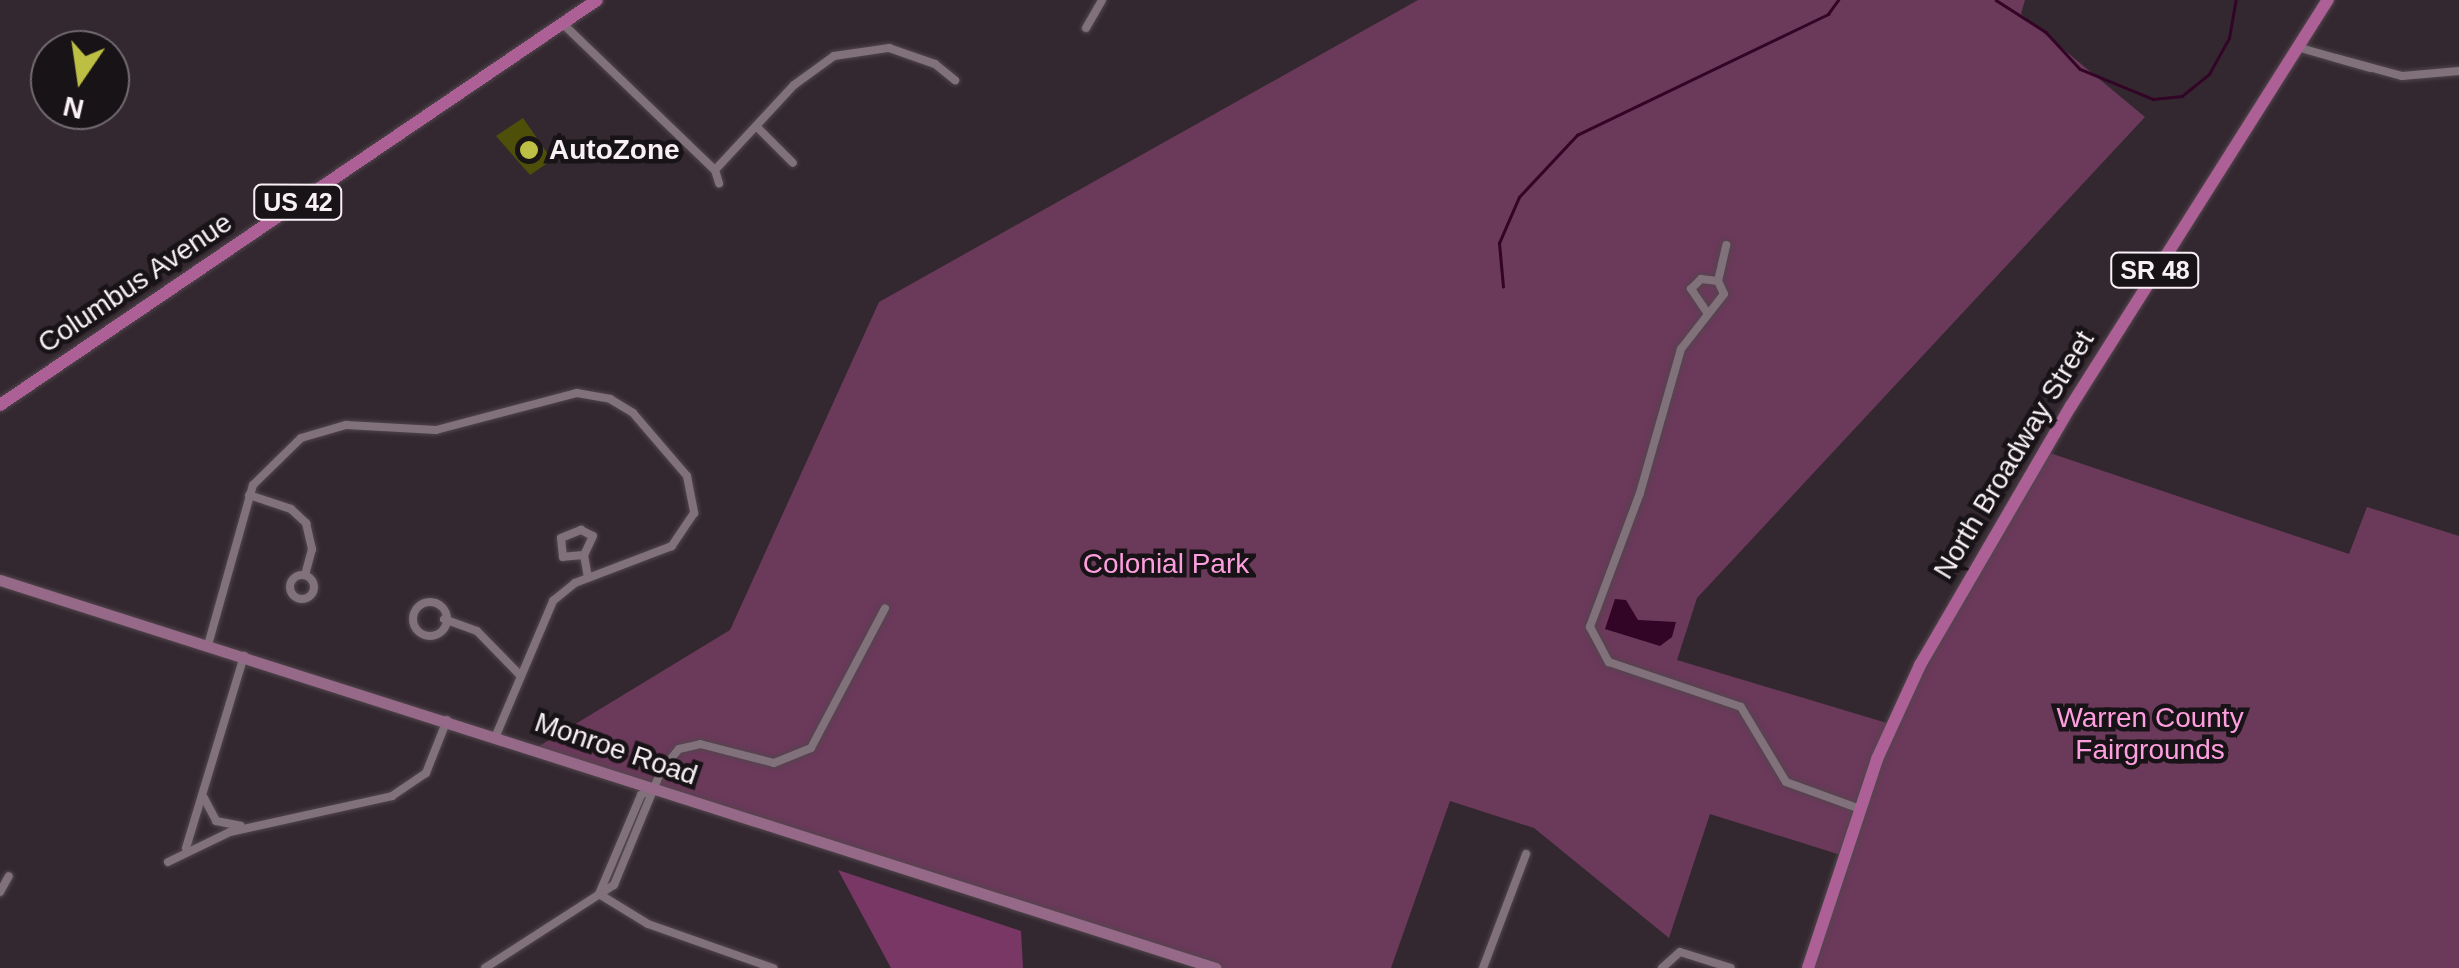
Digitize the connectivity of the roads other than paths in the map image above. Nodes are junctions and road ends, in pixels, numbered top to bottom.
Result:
1 (597, 0) edge
2 (1102, 0) edge
3 (2328, 0) edge
4 (562, 23) junction
5 (1086, 28) dead end
6 (2298, 47) junction
7 (2459, 71) edge
8 (955, 80) dead end
9 (756, 126) junction
10 (794, 163) dead end
11 (716, 170) junction
12 (719, 183) dead end
13 (1726, 246) dead end
14 (1718, 281) junction
15 (1706, 311) junction
16 (0, 405) edge
17 (249, 495) junction
18 (584, 555) junction
19 (305, 575) dead end
20 (588, 578) junction
21 (0, 580) edge
22 (885, 608) dead end
23 (444, 619) junction
24 (208, 645) junction
25 (244, 656) junction
26 (520, 675) junction
27 (446, 720) junction
28 (496, 735) junction
29 (654, 787) junction
30 (204, 798) junction
31 (1860, 809) junction
32 (250, 826) junction
33 (186, 848) junction
34 (1526, 854) dead end
35 (168, 862) dead end
36 (9, 876) dead end
37 (0, 892) edge
38 (599, 894) junction
39 (485, 968) edge
40 (772, 968) edge
41 (1216, 968) edge
42 (1483, 968) edge
43 (1662, 968) edge
44 (1731, 968) edge
45 (1808, 968) edge

1 - 4 main road, Columbus Avenue / US 42
2 - 5 street
3 - 6 main road, North Broadway Street / SR 48
4 - 11 street
4 - 16 main road, Columbus Avenue / US 42
6 - 7 street
6 - 31 main road, North Broadway Street / SR 48
8 - 9 street
9 - 10 street
9 - 11 street
11 - 12 street
13 - 14 street
14 - 15 street
14 - 15 street
15 - 31 street
17 - 19 street
17 - 20 street
17 - 24 street
18 - 18 street
18 - 20 street
20 - 26 street
21 - 24 street, Monroe Road
22 - 29 street
23 - 23 street
23 - 26 street
24 - 25 street, Monroe Road
25 - 27 street, Monroe Road
25 - 30 street
26 - 28 street
27 - 28 street, Monroe Road
27 - 32 street
28 - 29 street, Monroe Road
29 - 38 street
29 - 38 street
29 - 41 street, Monroe Road
30 - 32 street
30 - 33 street
31 - 45 main road, North Broadway Street / SR 48
32 - 33 street
33 - 35 street
34 - 42 street
36 - 37 street
38 - 39 street
38 - 40 street
43 - 44 street

